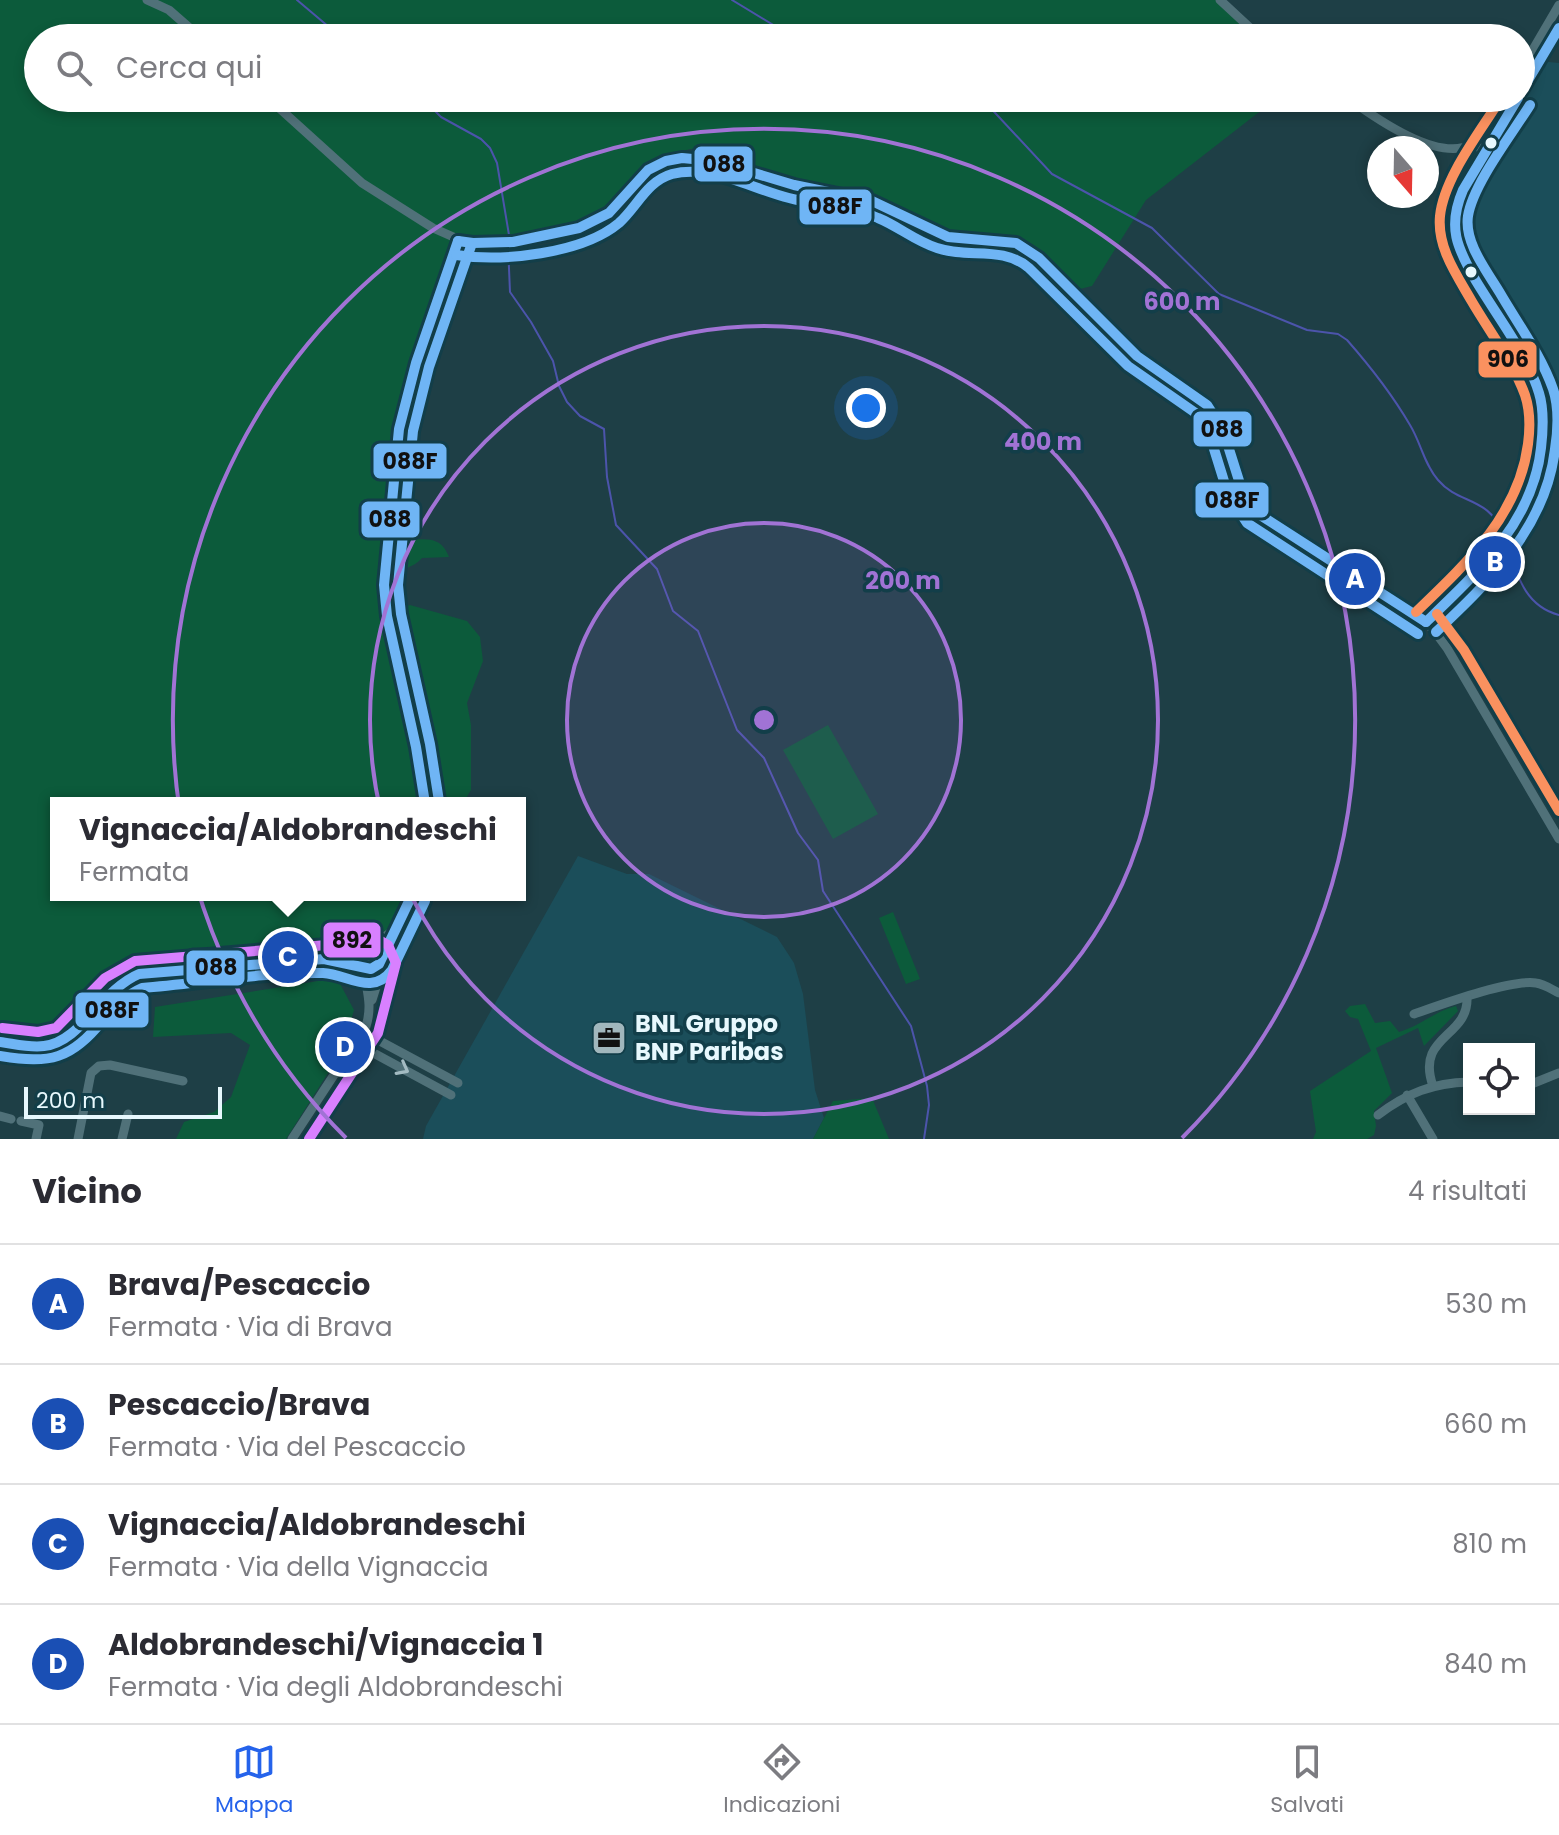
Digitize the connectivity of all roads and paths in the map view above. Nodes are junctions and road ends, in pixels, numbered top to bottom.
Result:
1 (147, 0) edge
2 (1220, 0) edge
3 (1559, 5) edge
4 (185, 24) edge
5 (1246, 24) edge
6 (1559, 28) edge
7 (1535, 46) edge
8 (1535, 68) edge
9 (283, 112) edge
10 (1367, 112) edge
11 (1494, 112) edge
12 (1510, 112) edge
13 (1472, 144) junction
14 (1486, 151) junction
15 (458, 241) junction
16 (1426, 622) junction
17 (425, 797) edge
18 (1559, 839) edge
19 (409, 901) edge
20 (394, 930) junction
21 (368, 949) junction
22 (329, 959) junction
23 (382, 963) junction
24 (362, 970) junction
25 (1559, 993) edge
26 (1467, 997) junction
27 (370, 1008) junction
28 (1414, 1014) dead end
29 (363, 1032) junction
30 (0, 1042) edge
31 (355, 1043) junction
32 (1559, 1073) edge
33 (183, 1081) dead end
34 (458, 1083) dead end
35 (1463, 1083) edge
36 (1535, 1083) edge
37 (1433, 1086) junction
38 (451, 1095) dead end
39 (1407, 1095) junction
40 (128, 1114) dead end
41 (1378, 1115) dead end
42 (10, 1119) edge
43 (36, 1139) edge
44 (78, 1139) edge
45 (122, 1139) edge
46 (292, 1139) edge
47 (1433, 1139) edge

1 - 4 street
2 - 5 street
3 - 7 street
6 - 8 street
9 - 15 street
10 - 13 street
11 - 13 street
12 - 14 street
13 - 14 street
14 - 16 street
15 - 16 street
15 - 17 street
16 - 18 street
19 - 20 street
20 - 21 street
20 - 23 street
21 - 22 street
21 - 23 street
21 - 24 street
22 - 24 street
22 - 30 street
23 - 24 street
23 - 27 street
24 - 27 street
25 - 26 street
26 - 28 street
26 - 37 street
27 - 29 street
29 - 31 street
29 - 34 street
31 -> 38 street
31 - 46 street
32 - 36 street
33 - 44 street
35 - 37 street
37 - 39 street
39 - 41 street
39 - 47 street
40 - 45 street
42 - 43 street

